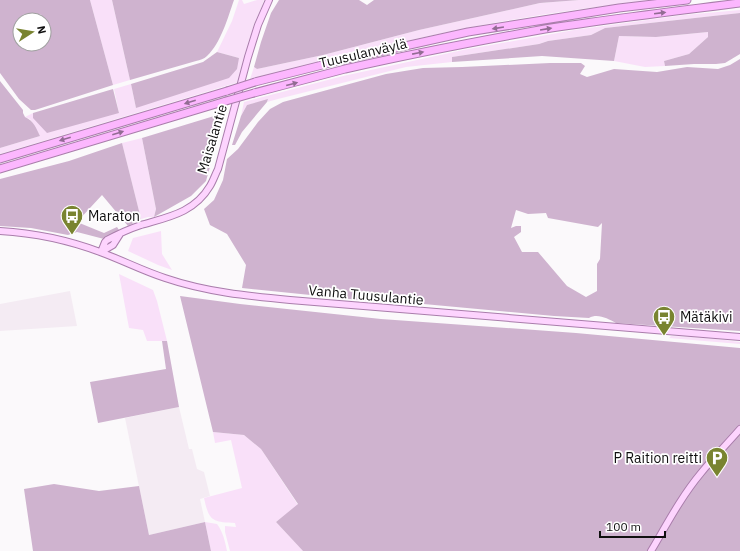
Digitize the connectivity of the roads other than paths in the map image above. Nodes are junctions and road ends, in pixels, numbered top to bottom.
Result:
1 (269, 0) edge
2 (687, 0) edge
3 (740, 3) edge
4 (0, 158) edge
5 (0, 169) edge
6 (0, 232) edge
7 (101, 252) junction
8 (740, 337) edge
9 (740, 429) edge
10 (651, 551) edge

1 - 7 main road, Maisalantie
2 -> 4 highway, Tuusulanväylä, bridge
5 -> 3 highway, Tuusulanväylä, bridge
6 - 7 main road, Vanha Tuusulantie
7 - 8 main road, Vanha Tuusulantie
9 - 10 main road

